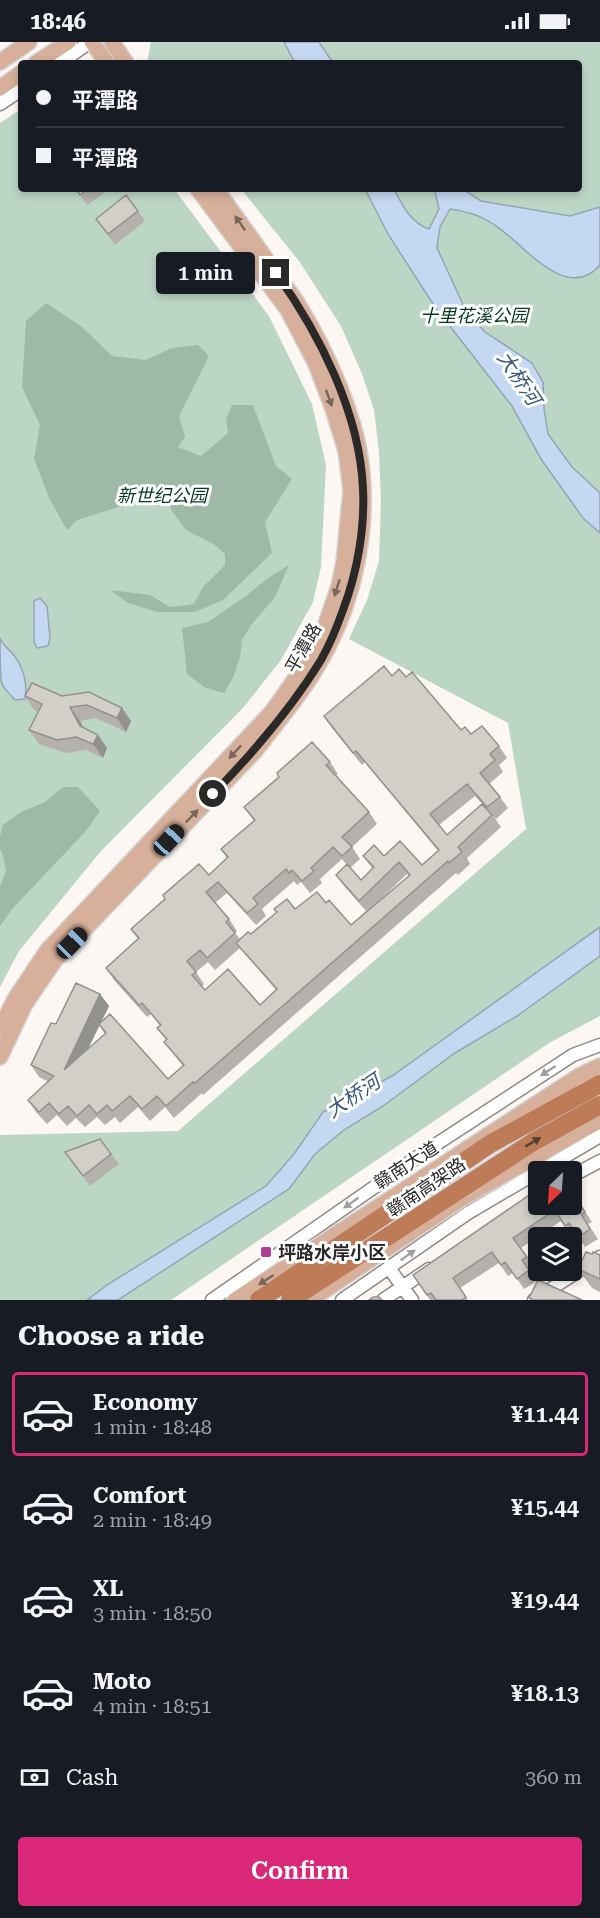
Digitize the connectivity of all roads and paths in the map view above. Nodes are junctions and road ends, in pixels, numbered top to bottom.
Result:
1 (30, 42) edge
2 (68, 42) edge
3 (91, 42) edge
4 (112, 42) edge
5 (41, 60) edge
6 (64, 60) edge
7 (105, 60) edge
8 (124, 60) edge
9 (0, 62) edge
10 (18, 75) edge
11 (0, 88) edge
12 (18, 92) edge
13 (0, 104) edge
14 (200, 192) edge
15 (218, 192) edge
16 (0, 1029) edge
17 (600, 1045) edge
18 (0, 1057) edge
19 (600, 1064) edge
20 (600, 1084) edge
21 (600, 1105) edge
22 (600, 1120) edge
23 (600, 1136) edge
24 (558, 1161) edge
25 (600, 1161) edge
26 (582, 1171) edge
27 (528, 1178) edge
28 (600, 1257) edge
29 (441, 1261) edge
30 (389, 1268) junction
31 (402, 1287) junction
32 (212, 1300) edge
33 (235, 1300) edge
34 (259, 1300) edge
35 (290, 1300) edge
36 (310, 1300) edge
37 (342, 1300) edge
38 (383, 1300) edge
39 (412, 1300) edge
40 (534, 1300) edge

1 - 9 main road
2 - 5 main road
3 - 6 street
3 - 7 main road
4 - 8 main road
10 - 11 main road
12 - 13 street
14 -> 16 main road, 平潭路
18 -> 15 main road, 平潭路
17 -> 32 street
19 -> 33 main road, 赣南大道
20 - 34 highway, 赣南高架路
35 -> 21 highway, 赣南高架路
22 - 36 main road
23 - 24 street
25 - 26 street
30 -> 27 street
28 - 40 street
29 - 31 street
30 - 31 street
30 - 37 street
31 - 38 street
31 - 39 street

